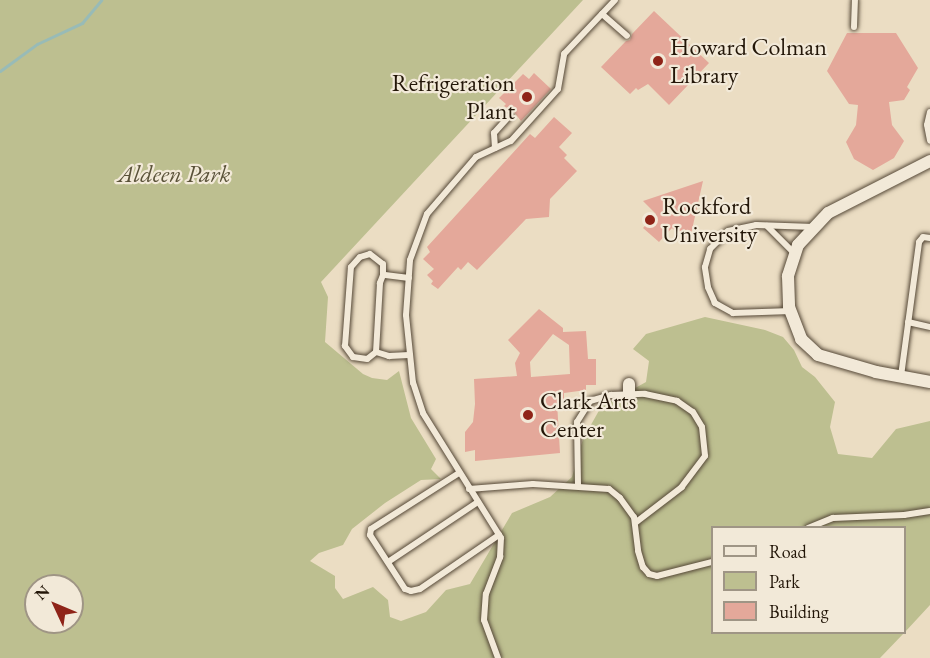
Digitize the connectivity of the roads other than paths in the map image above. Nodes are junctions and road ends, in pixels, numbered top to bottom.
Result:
1 (615, 0) edge
2 (855, 0) edge
3 (602, 14) junction
4 (854, 27) dead end
5 (627, 36) dead end
6 (930, 112) edge
7 (510, 115) dead end
8 (930, 141) edge
9 (495, 148) junction
10 (930, 161) edge
11 (767, 226) junction
12 (814, 228) junction
13 (930, 238) edge
14 (795, 254) junction
15 (384, 275) junction
16 (409, 278) junction
17 (791, 311) junction
18 (908, 322) junction
19 (930, 327) edge
20 (376, 352) junction
21 (409, 355) junction
22 (900, 377) junction
23 (930, 382) edge
24 (459, 472) junction
25 (578, 485) junction
26 (469, 489) junction
27 (478, 502) junction
28 (930, 512) edge
29 (635, 523) junction
30 (813, 526) edge
31 (500, 535) junction
32 (388, 562) junction
33 (711, 562) edge
34 (498, 658) edge

1 - 3 lane
2 - 4 lane
3 - 5 lane
3 - 9 lane
6 - 8 lane
7 - 9 lane
9 - 16 lane
10 - 12 street
11 - 12 lane
11 - 14 lane
11 - 17 lane
12 - 14 street
13 - 18 lane
14 - 17 street
15 - 16 lane
15 - 20 lane
15 - 20 lane
16 - 21 lane
17 - 22 street
18 - 19 lane
18 - 22 lane
20 - 21 lane
21 - 24 lane
22 - 23 street
24 - 26 lane
24 - 32 lane
25 - 26 lane
25 - 29 lane
25 - 29 lane
26 - 27 lane
27 - 31 lane
27 - 32 lane
28 - 30 lane
29 - 33 lane
31 - 32 lane
31 - 34 lane

